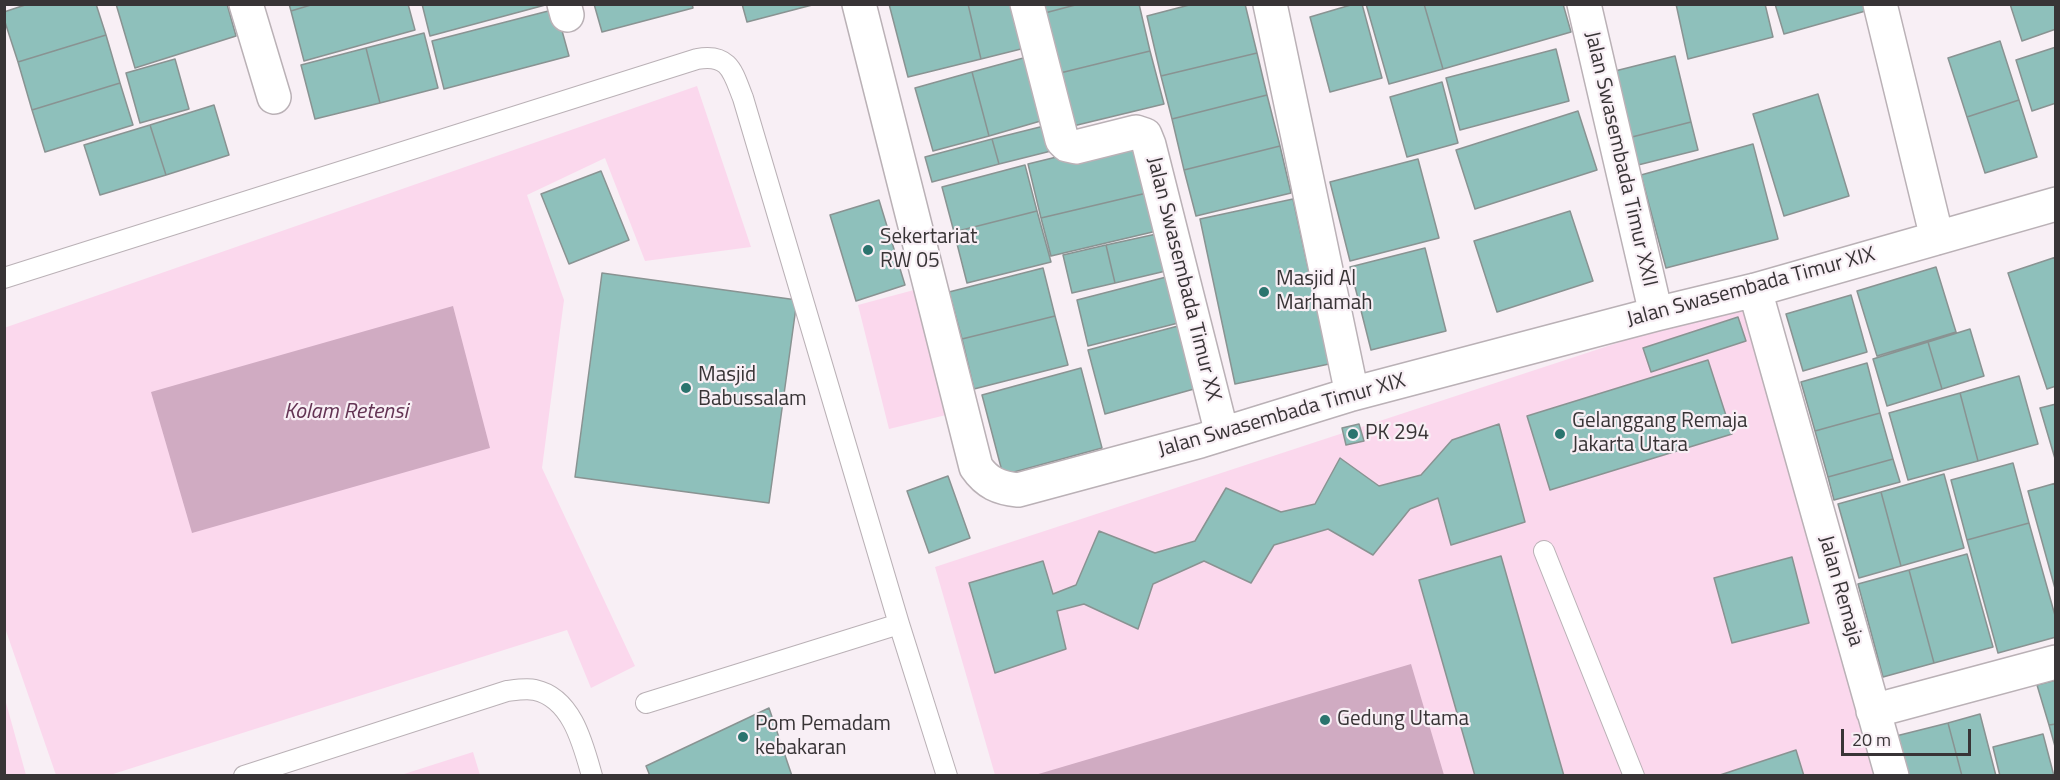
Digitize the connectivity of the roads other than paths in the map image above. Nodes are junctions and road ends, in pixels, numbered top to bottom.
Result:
1 (246, 4) edge
2 (859, 4) edge
3 (1027, 4) edge
4 (1269, 4) edge
5 (1584, 4) edge
6 (1880, 4) edge
7 (274, 97) dead end
8 (2055, 204) edge
9 (1937, 238) junction
10 (4, 278) edge
11 (1755, 290) junction
12 (1656, 314) junction
13 (1352, 394) junction
14 (1222, 434) junction
15 (1544, 551) dead end
16 (899, 624) junction
17 (2055, 662) edge
18 (646, 703) dead end
19 (1873, 711) junction
20 (244, 776) edge
21 (592, 776) edge
22 (947, 776) edge
23 (1634, 776) edge
24 (1892, 776) edge

1 - 7 street
2 - 14 street, Jalan Swasembada Timur XIX
3 - 14 street, Jalan Swasembada Timur XX
4 - 13 street
5 - 12 street, Jalan Swasembada Timur XXII
6 - 9 street
8 - 9 street, Jalan Swasembada Timur XIX
9 - 11 street, Jalan Swasembada Timur XIX
10 - 16 lane
11 - 12 street, Jalan Swasembada Timur XIX
11 - 19 street, Jalan Remaja
12 - 13 street, Jalan Swasembada Timur XIX
13 - 14 street, Jalan Swasembada Timur XIX
15 - 23 lane
16 - 18 lane
16 - 22 lane
17 - 19 street
19 - 24 street, Jalan Remaja
20 - 21 lane

